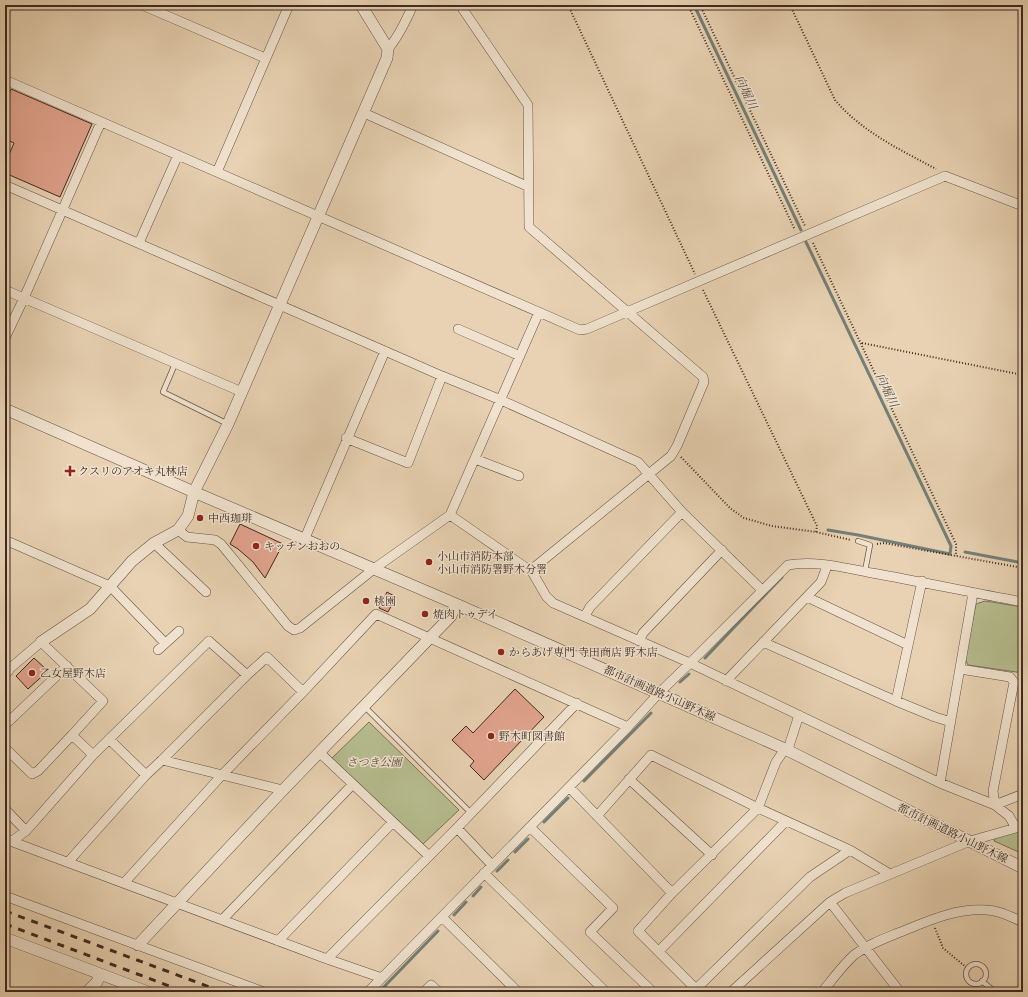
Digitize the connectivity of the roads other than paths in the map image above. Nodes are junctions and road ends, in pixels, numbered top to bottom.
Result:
1 (142, 5) edge
2 (289, 5) edge
3 (361, 5) edge
4 (413, 5) edge
5 (460, 5) edge
6 (388, 49) junction
7 (266, 58) junction
8 (5, 80) edge
9 (364, 113) junction
10 (101, 122) junction
11 (178, 156) junction
12 (217, 172) junction
13 (5, 185) edge
14 (529, 187) junction
15 (1023, 206) edge
16 (62, 210) junction
17 (318, 216) junction
18 (139, 243) junction
19 (5, 290) edge
20 (24, 298) junction
21 (280, 304) junction
22 (628, 311) junction
23 (539, 312) junction
24 (458, 329) dead end
25 (5, 338) edge
26 (385, 351) junction
27 (520, 356) junction
28 (175, 364) junction
29 (442, 376) junction
30 (242, 392) junction
31 (501, 400) junction
32 (5, 409) edge
33 (228, 424) junction
34 (346, 438) junction
35 (475, 459) junction
36 (649, 473) junction
37 (518, 476) dead end
38 (194, 492) junction
39 (682, 512) junction
40 (450, 515) junction
41 (178, 530) junction
42 (305, 538) junction
43 (5, 540) edge
44 (858, 541) road end
45 (154, 543) junction
46 (722, 550) junction
47 (827, 566) junction
48 (375, 568) junction
49 (531, 570) junction
50 (865, 571) junction
51 (922, 581) junction
52 (110, 586) junction
53 (762, 590) junction
54 (206, 592) dead end
55 (973, 593) junction
56 (807, 597) junction
57 (1023, 602) edge
58 (456, 604) junction
59 (585, 616) junction
60 (179, 631) dead end
61 (431, 638) junction
62 (639, 641) junction
63 (41, 642) junction
64 (763, 642) junction
65 (166, 643) junction
66 (908, 646) junction
67 (158, 650) dead end
68 (690, 663) junction
69 (67, 666) junction
70 (960, 669) junction
71 (6, 670) edge
72 (247, 675) junction
73 (726, 681) junction
74 (303, 692) junction
75 (659, 693) junction
76 (896, 701) junction
77 (577, 703) junction
78 (365, 707) junction
79 (799, 715) junction
80 (951, 722) junction
81 (5, 725) edge
82 (628, 727) junction
83 (72, 735) junction
84 (109, 739) junction
85 (5, 748) edge
86 (785, 749) junction
87 (320, 753) junction
88 (93, 755) junction
89 (162, 760) junction
90 (146, 775) junction
91 (222, 775) junction
92 (629, 779) junction
93 (940, 783) junction
94 (353, 784) junction
95 (569, 787) junction
96 (283, 790) junction
97 (1023, 794) edge
98 (995, 805) junction
99 (758, 808) junction
100 (5, 809) edge
101 (471, 813) junction
102 (597, 816) junction
103 (786, 821) junction
104 (393, 822) junction
105 (530, 827) junction
106 (1019, 827) edge
107 (457, 828) junction
108 (26, 831) junction
109 (9, 840) edge
110 (970, 841) junction
111 (850, 850) junction
112 (712, 855) junction
113 (428, 856) junction
114 (68, 862) junction
115 (492, 865) junction
116 (1023, 868) edge
117 (484, 873) junction
118 (890, 874) junction
119 (124, 883) junction
120 (672, 893) junction
121 (5, 896) edge
122 (830, 902) junction
123 (177, 903) junction
124 (442, 917) junction
125 (222, 920) junction
126 (1023, 922) edge
127 (5, 938) edge
128 (278, 941) junction
129 (138, 945) junction
130 (866, 947) junction
131 (659, 951) junction
132 (327, 959) junction
133 (100, 974) junction
134 (382, 978) junction
135 (982, 980) junction
136 (698, 990) edge
137 (87, 992) edge
138 (148, 992) edge
139 (264, 992) edge
140 (368, 992) edge
141 (424, 992) edge
142 (439, 992) edge
143 (518, 992) edge
144 (606, 992) edge
145 (654, 992) edge
146 (731, 992) edge
147 (822, 992) edge
148 (900, 992) edge
149 (996, 992) edge

1 - 7 street
2 - 7 street
3 - 6 street
4 - 6 street
5 - 14 street
6 - 9 street
7 - 12 street
8 - 10 street
9 - 14 street
9 - 17 street
10 - 11 street
10 - 16 street
11 - 12 street
11 - 18 street
12 - 17 street
13 - 16 street
14 - 22 street
15 - 22 street
16 - 18 street
16 - 20 street
17 - 21 street
17 - 23 street
18 - 21 street
19 - 20 street
20 - 25 street
20 - 28 street
21 - 26 street
21 - 30 street
22 - 23 street
22 - 36 street
23 - 27 street
24 - 27 street
26 - 29 street
26 - 34 street
27 - 31 street
28 - 30 street
28 - 33 lane
29 - 31 street
29 - 34 street
30 - 33 street
31 - 35 street
31 - 36 street
32 - 38 street, 都市計画道路小山野木線
33 - 38 street
34 - 42 street
35 - 37 street
35 - 40 street
36 - 39 street
36 - 49 street
38 - 41 street
38 - 42 street, 都市計画道路小山野木線
39 - 46 street
39 - 59 street
40 - 48 street
40 - 49 street
41 - 45 street
41 - 48 street
42 - 48 street, 都市計画道路小山野木線
43 - 52 street
44 - 50 lane
45 - 52 street
45 - 54 street
46 - 53 street
46 - 62 street
47 - 50 street
47 - 53 street
47 - 56 street
48 - 58 street, 都市計画道路小山野木線
49 - 59 street
50 - 51 street
51 - 55 street
51 - 66 street
52 - 63 street
52 - 65 street
53 - 68 street
55 - 57 street
55 - 70 street
56 - 64 street
56 - 66 street
58 - 61 street
58 - 75 street, 都市計画道路小山野木線
59 - 62 street
60 - 65 street
61 - 74 street
61 - 77 street
61 - 78 street
62 - 68 street
63 - 69 street
63 - 71 street
64 - 73 street
64 - 76 street
65 - 67 street
66 - 76 street
68 - 73 street
68 - 75 street
69 - 81 street
69 - 83 street
70 - 80 street
70 - 98 street
72 - 74 street
72 - 84 street
72 - 89 street
73 - 79 street
74 - 91 street
75 - 82 street
75 - 86 street, 都市計画道路小山野木線
76 - 80 street
77 - 82 street
77 - 101 street
78 - 87 street
78 - 101 lane
79 - 86 street
79 - 93 street
80 - 93 street
82 - 95 street
83 - 85 street
83 - 88 street
84 - 88 street
84 - 90 street
86 - 99 street
86 - 110 street, 都市計画道路小山野木線
87 - 94 street
87 - 96 street
88 - 108 street
89 - 90 street
89 - 91 street
90 - 114 street
91 - 96 street
91 - 119 street
92 - 99 street
92 - 102 street
92 - 112 street
93 - 98 street
94 - 104 street
94 - 125 street
95 - 102 street
95 - 105 street
96 - 123 street
97 - 98 street
98 - 106 street
99 - 103 street
99 - 112 street
100 - 108 street
101 - 107 street
102 - 120 street
103 - 111 street
103 - 131 street
104 - 113 street
104 - 128 street
105 - 115 street
105 - 145 street
106 - 110 street
107 - 113 street
107 - 115 street
108 - 109 street
109 - 114 street
110 - 116 street, 都市計画道路小山野木線
110 - 118 street
111 - 118 street
111 - 136 street
112 - 120 street
113 - 132 street
114 - 119 street
115 - 117 street
117 - 124 street
117 - 144 street
118 - 122 street
119 - 123 street
120 - 131 street
121 - 129 street
122 - 130 street
122 - 146 street
123 - 125 street
123 - 129 street
124 - 134 street
124 - 143 street
125 - 128 street
126 - 130 street
127 - 133 street
128 - 132 street
129 - 139 street
130 - 147 street
130 - 148 street
131 - 136 street
132 - 134 street
133 - 137 street
133 - 138 street
134 - 140 street
135 - 135 lane
135 - 149 lane
141 - 142 street

